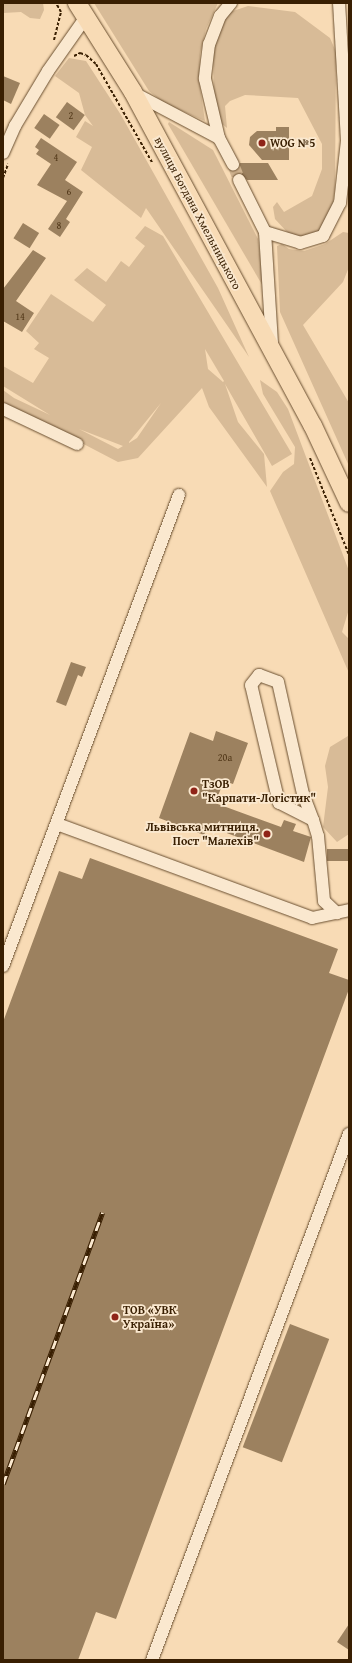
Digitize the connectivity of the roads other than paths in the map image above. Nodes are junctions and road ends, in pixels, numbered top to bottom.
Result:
1 (230, 3) edge
2 (339, 3) edge
3 (82, 10) edge
4 (133, 92) junction
5 (219, 138) junction
6 (348, 141) edge
7 (3, 153) edge
8 (233, 164) tunnel mouth
9 (239, 180) tunnel mouth
10 (265, 232) junction
11 (272, 350) junction
12 (3, 409) edge
13 (77, 444) dead end
14 (179, 495) dead end
15 (349, 503) edge
16 (313, 820) junction
17 (57, 824) junction
18 (349, 910) edge
19 (337, 913) junction
20 (3, 966) edge
21 (349, 1134) edge
22 (152, 1660) edge

1 - 5 street
2 - 6 street
3 - 4 highway, вулиця Богдана Хмельницького
3 - 7 street
4 - 5 street
4 - 11 highway, вулиця Богдана Хмельницького
5 - 8 street
6 - 10 street
9 - 10 street
10 - 11 street
11 - 15 highway, вулиця Богдана Хмельницького
12 - 13 street
14 - 17 street
16 - 16 street
16 - 19 street
17 - 19 street
17 - 20 street
18 - 19 street
21 - 22 street

